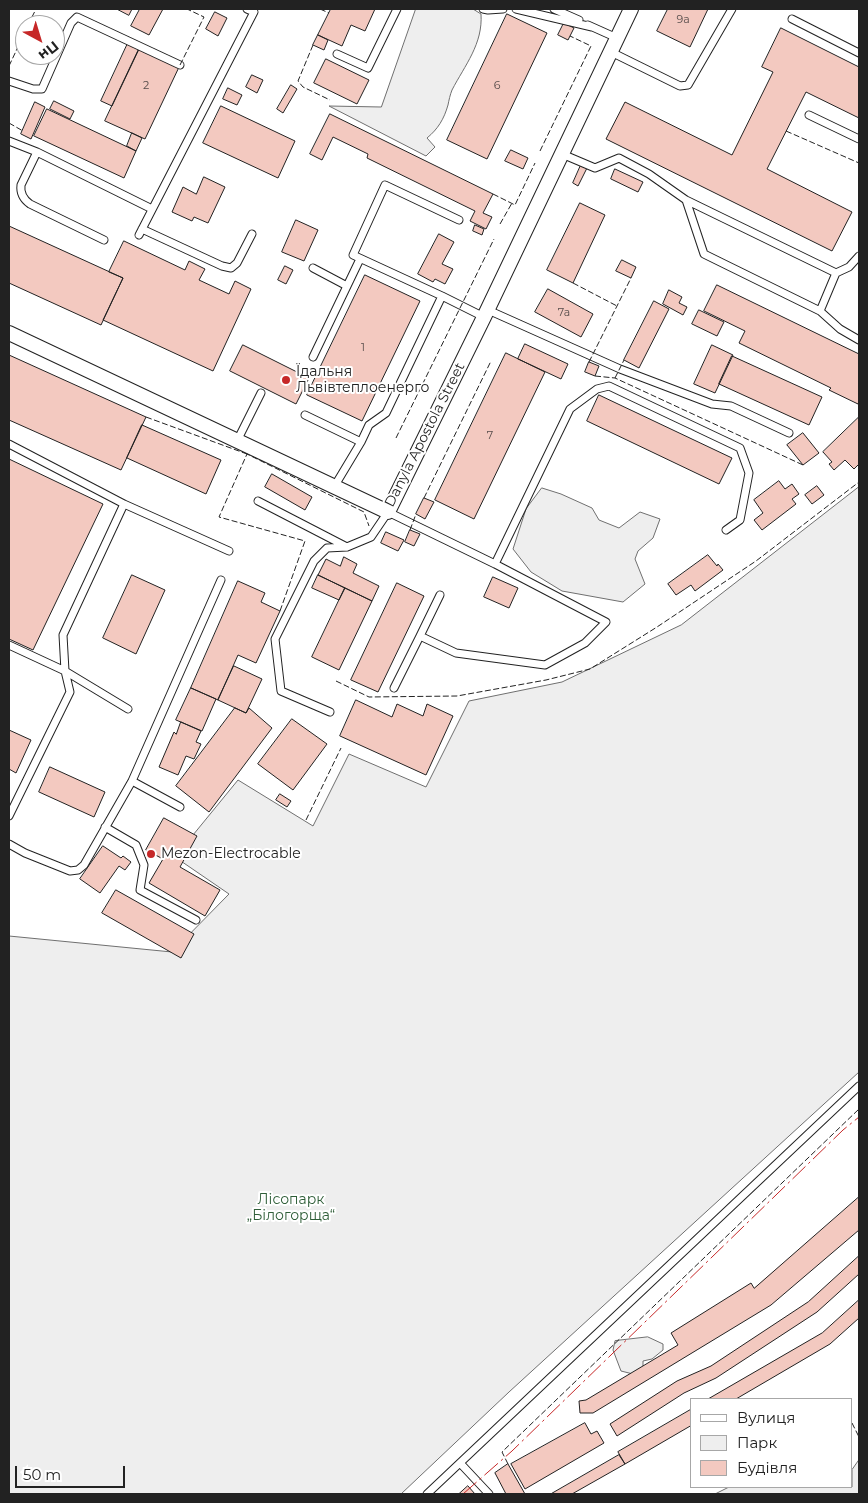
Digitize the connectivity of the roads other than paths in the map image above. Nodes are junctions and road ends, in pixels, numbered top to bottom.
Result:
1 (247, 9) edge
2 (397, 9) edge
3 (483, 9) edge
4 (503, 9) edge
5 (516, 9) edge
6 (554, 9) edge
7 (631, 9) edge
8 (732, 9) edge
9 (792, 19) dead end
10 (592, 27) junction
11 (618, 38) junction
12 (611, 52) junction
13 (859, 53) edge
14 (337, 54) dead end
15 (180, 65) dead end
16 (9, 81) edge
17 (808, 115) dead end
18 (859, 139) edge
19 (9, 141) edge
20 (37, 152) junction
21 (562, 154) junction
22 (686, 200) junction
23 (152, 209) junction
24 (459, 220) dead end
25 (252, 234) dead end
26 (104, 240) dead end
27 (859, 256) edge
28 (360, 259) junction
29 (313, 268) dead end
30 (836, 272) junction
31 (347, 286) junction
32 (442, 296) junction
33 (820, 311) junction
34 (486, 314) junction
35 (9, 333) edge
36 (859, 340) edge
37 (313, 357) dead end
38 (261, 393) dead end
39 (305, 415) dead end
40 (788, 433) dead end
41 (237, 441) junction
42 (361, 442) junction
43 (9, 444) edge
44 (333, 487) junction
45 (258, 501) dead end
46 (124, 504) junction
47 (388, 512) junction
48 (726, 530) dead end
49 (347, 547) junction
50 (229, 551) dead end
51 (494, 564) junction
52 (221, 580) dead end
53 (440, 595) dead end
54 (420, 636) junction
55 (9, 645) edge
56 (65, 671) junction
57 (394, 688) dead end
58 (128, 709) dead end
59 (330, 712) dead end
60 (132, 781) junction
61 (180, 807) dead end
62 (9, 816) edge
63 (105, 827) junction
64 (9, 844) edge
65 (196, 920) dead end
66 (859, 1086) edge
67 (460, 1464) junction
68 (427, 1494) edge
69 (489, 1494) edge

1 - 23 lane
2 - 14 lane
3 - 4 lane
5 - 10 lane
6 - 10 lane
7 - 11 street, Danyla Apostola Street
8 - 12 lane
9 - 13 lane
10 - 11 lane
11 - 12 street, Danyla Apostola Street
12 - 21 street, Danyla Apostola Street
15 - 16 lane
17 - 18 lane
19 - 20 lane
20 - 23 lane
20 - 26 lane
21 - 22 lane
21 - 34 street, Danyla Apostola Street
22 - 30 lane
22 - 33 lane
23 - 25 lane
24 - 28 lane
27 - 30 lane
28 - 31 lane
28 - 32 lane
29 - 31 lane
30 - 33 lane
31 - 37 lane
32 - 34 lane
32 - 42 lane
33 - 36 lane
34 - 40 lane
34 - 47 street, Danyla Apostola Street
35 - 41 street, Danyla Apostola Street
38 - 41 lane
39 - 42 lane
41 - 44 street, Danyla Apostola Street
42 - 44 lane
43 - 46 lane
44 - 47 street, Danyla Apostola Street
45 - 49 lane
46 - 50 lane
46 - 56 lane
47 - 49 lane
47 - 51 lane
48 - 51 lane
49 - 59 lane
51 - 54 lane
52 - 60 lane
53 - 54 lane
54 - 57 lane
55 - 56 lane
56 - 58 lane
56 - 62 lane
60 - 61 lane
60 - 63 lane
63 - 64 lane
63 - 65 lane
66 - 67 lane
67 - 68 lane
67 - 69 lane

